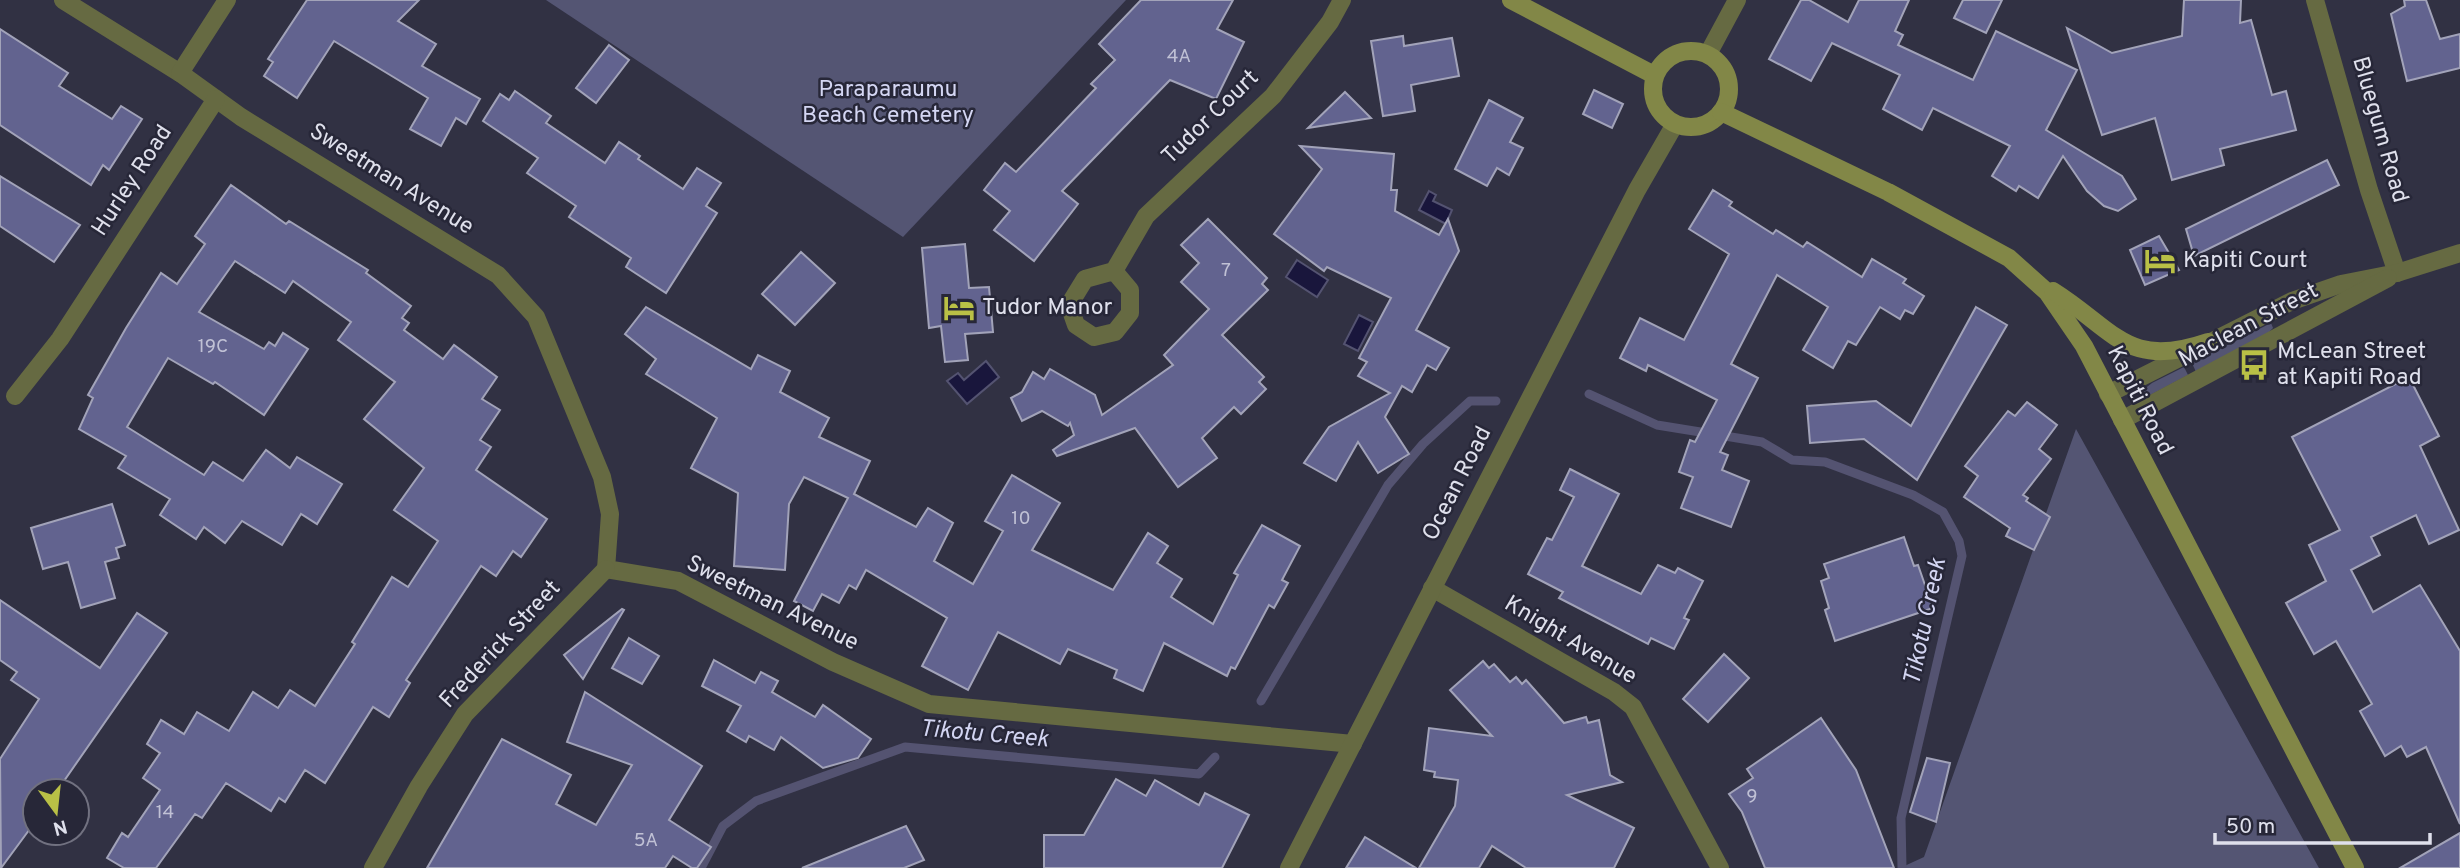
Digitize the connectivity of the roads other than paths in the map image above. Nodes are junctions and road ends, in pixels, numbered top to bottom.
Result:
1 (63, 0) edge
2 (227, 0) edge
3 (1342, 0) edge
4 (1511, 0) edge
5 (1737, 0) edge
6 (2315, 0) edge
7 (1708, 54) junction
8 (180, 73) junction
9 (1654, 75) junction
10 (216, 99) junction
11 (1721, 112) junction
12 (1675, 124) junction
13 (2460, 253) edge
14 (1114, 271) dead end
15 (2397, 273) junction
16 (2040, 284) junction
17 (2208, 342) junction
18 (2108, 394) junction
19 (15, 396) dead end
20 (2122, 420) junction
21 (607, 569) junction
22 (1432, 588) junction
23 (1353, 744) junction
24 (373, 868) edge
25 (1289, 868) edge
26 (1720, 868) edge
27 (2355, 868) edge

1 - 8 street
2 - 8 street
3 - 14 street, Tudor Court
4 - 9 main road
5 - 7 street
6 - 15 street, Bluegum Road
7 - 9 main road
7 - 11 main road
8 - 10 street
9 - 12 main road
10 - 19 street, Hurley Road
10 - 21 street, Sweetman Avenue
11 - 12 main road
11 - 16 main road, Kapiti Road
12 - 22 street, Ocean Road
13 - 15 street, Maclean Street
15 - 17 street, Maclean Street
15 - 20 street, Maclean Street
16 - 17 main road
16 - 18 main road, Kapiti Road
17 - 18 street, Maclean Street
18 - 20 main road, Kapiti Road
20 - 27 main road, Kapiti Road
21 - 23 street, Sweetman Avenue
21 - 24 street, Frederick Street
22 - 23 street, Ocean Road
22 - 26 street, Knight Avenue
23 - 25 street, Ocean Road

